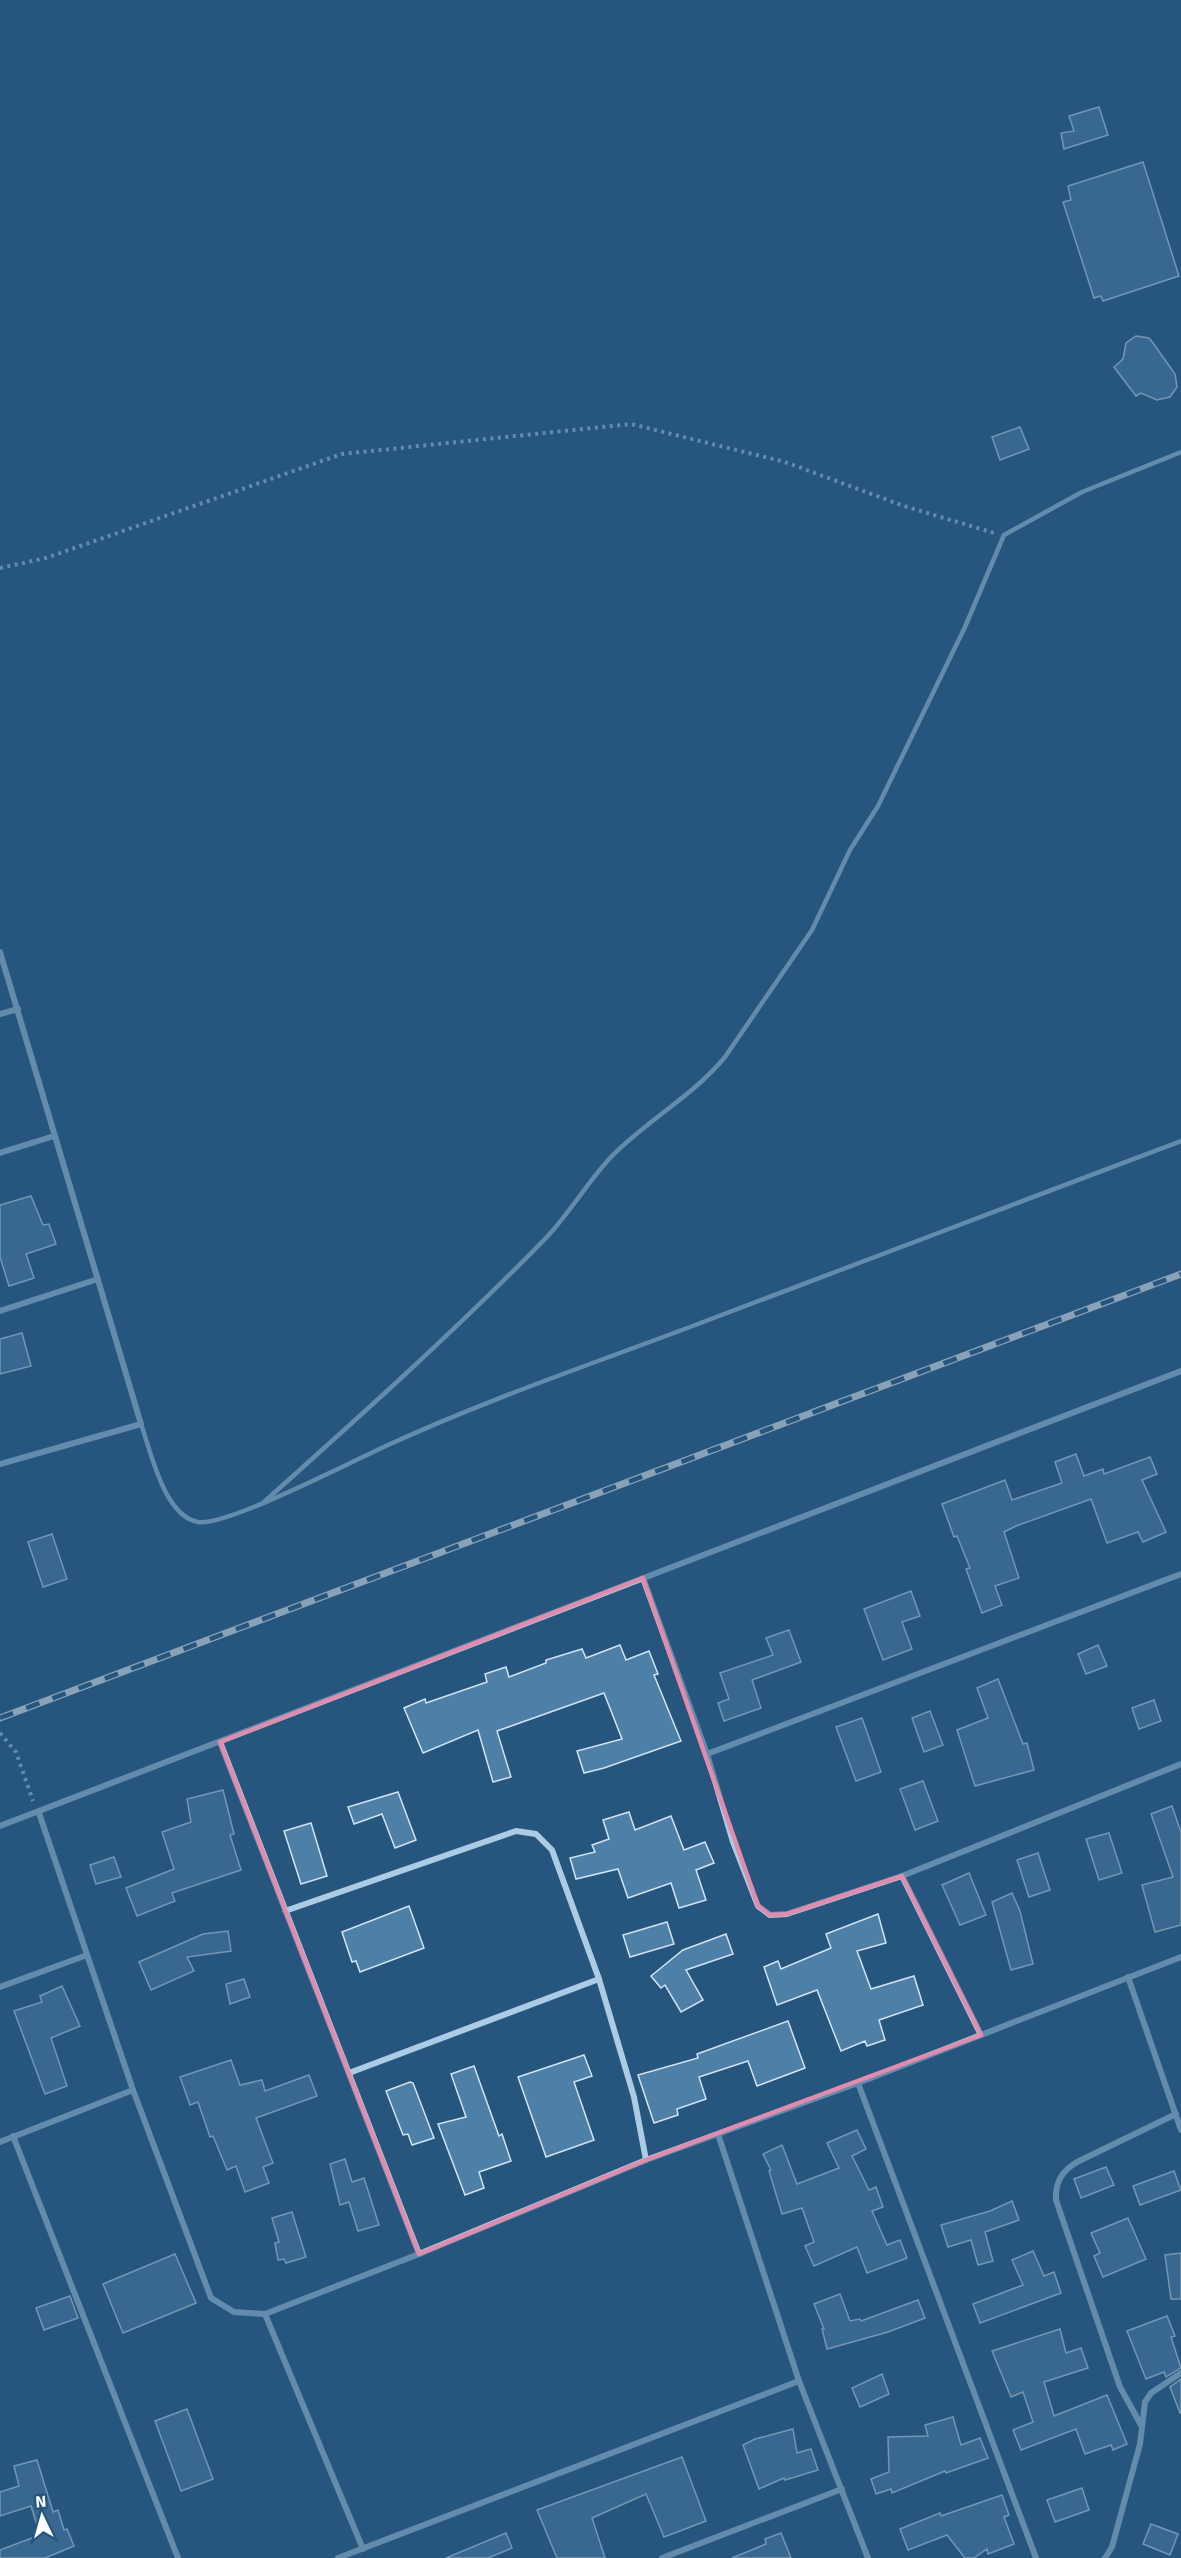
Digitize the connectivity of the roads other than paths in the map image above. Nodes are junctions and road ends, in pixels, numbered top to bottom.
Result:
1 (1181, 452) edge
2 (0, 952) edge
3 (18, 1009) junction
4 (0, 1014) edge
5 (54, 1136) junction
6 (1181, 1141) edge
7 (0, 1153) edge
8 (98, 1279) junction
9 (0, 1311) edge
10 (1181, 1371) edge
11 (141, 1424) junction
12 (0, 1464) edge
13 (264, 1502) junction
14 (1181, 1574) edge
15 (643, 1578) junction
16 (220, 1742) junction
17 (707, 1754) junction
18 (1181, 1764) edge
19 (39, 1813) junction
20 (0, 1826) edge
21 (902, 1876) junction
22 (285, 1911) junction
23 (87, 1955) junction
24 (1181, 1957) edge
25 (1128, 1977) junction
26 (599, 1979) junction
27 (0, 1987) edge
28 (981, 2035) junction
29 (349, 2073) junction
30 (858, 2083) junction
31 (133, 2090) junction
32 (1176, 2114) junction
33 (1181, 2130) edge
34 (718, 2134) junction
35 (13, 2136) junction
36 (0, 2142) edge
37 (646, 2160) junction
38 (419, 2254) junction
39 (265, 2314) junction
40 (1181, 2373) edge
41 (799, 2382) junction
42 (1141, 2424) junction
43 (842, 2489) junction
44 (363, 2548) junction
45 (178, 2558) edge
46 (338, 2558) edge
47 (662, 2558) edge
48 (868, 2558) edge
49 (1036, 2558) edge
50 (1105, 2558) edge

1 - 13 lane
2 - 3 street
3 - 4 street
3 - 5 street
5 - 7 street
5 - 8 street
6 - 13 lane
8 - 9 street
8 - 11 street
10 - 15 street
11 - 12 street
11 - 13 lane
14 - 17 street
15 - 16 street
15 - 17 street
16 - 19 street
16 - 22 street
17 - 21 street
18 - 21 street
19 - 20 street
19 - 23 street
21 - 28 street
22 - 26 street
22 - 29 street
23 - 27 street
23 - 31 street
24 - 25 street
25 - 28 street
25 - 32 street
26 - 29 street
26 - 37 street
28 - 30 street
29 - 38 street
30 - 34 street
30 - 49 street
31 - 35 street
31 - 39 street
32 - 33 street
32 - 42 street
34 - 37 street
34 - 41 street
35 - 36 street
35 - 45 street
37 - 38 street
38 - 39 street
39 - 44 street
40 - 42 street
41 - 43 street
41 - 44 street
42 - 50 street
43 - 47 street
43 - 48 street
44 - 46 street

